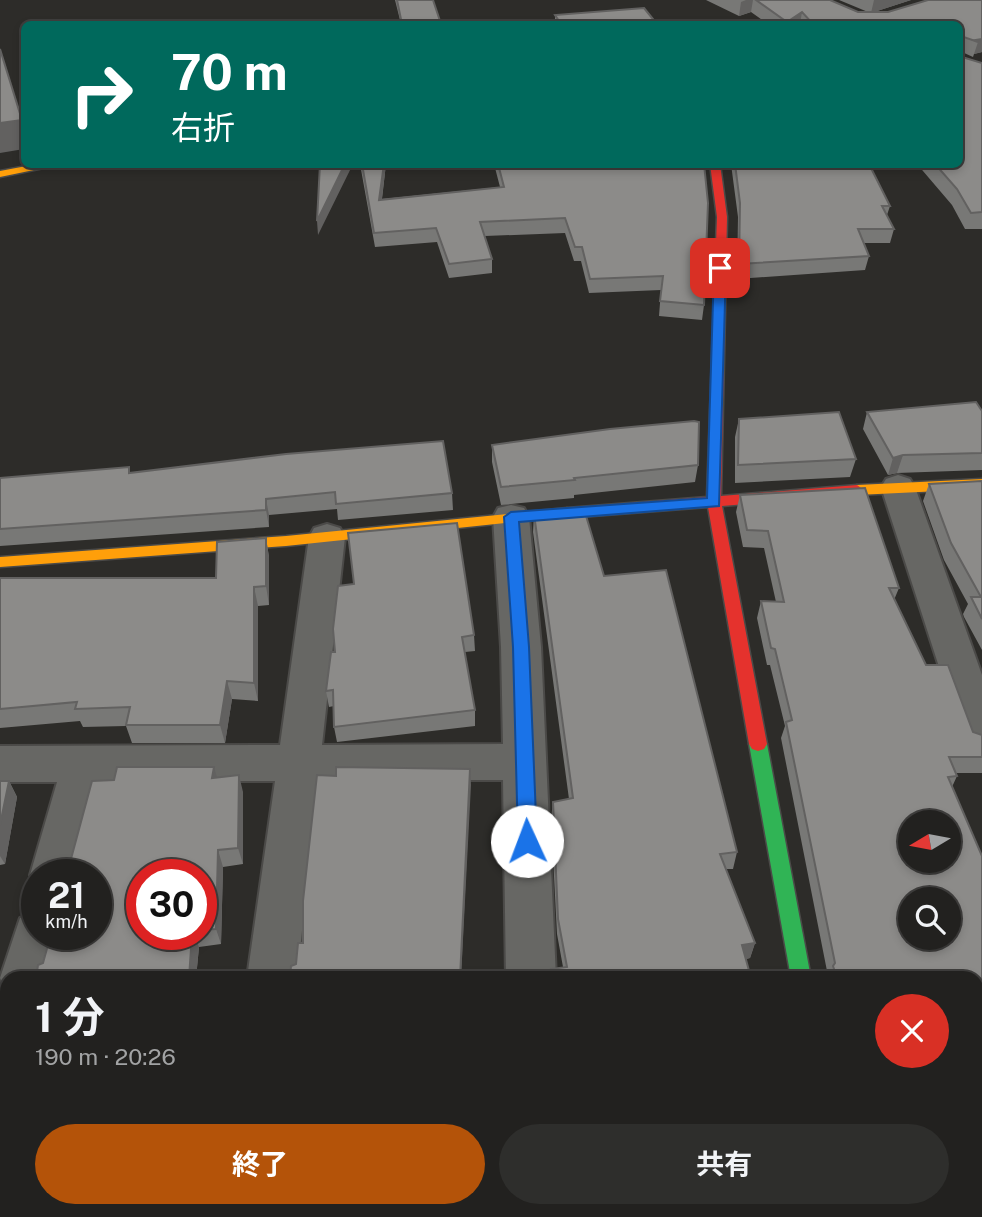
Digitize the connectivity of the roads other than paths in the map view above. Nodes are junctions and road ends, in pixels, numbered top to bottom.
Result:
1 (35, 168) edge
2 (716, 168) edge
3 (0, 174) edge
4 (982, 484) edge
5 (898, 487) junction
6 (714, 502) junction
7 (511, 517) junction
8 (327, 537) junction
9 (0, 562) edge
10 (982, 735) edge
11 (525, 762) junction
12 (85, 763) junction
13 (299, 763) junction
14 (0, 764) edge
15 (58, 859) edge
16 (32, 950) edge
17 (26, 971) edge
18 (273, 971) edge
19 (531, 971) edge
20 (800, 971) edge

1 - 3 street
2 - 6 street
4 - 5 street
5 - 6 street
5 - 10 street
6 - 7 street
6 - 20 street
7 - 8 street
7 - 11 street
8 - 9 street
8 - 13 street
11 - 13 street
11 - 19 street
12 - 13 street
12 - 14 street
12 - 15 street
13 - 18 street
16 - 17 street

